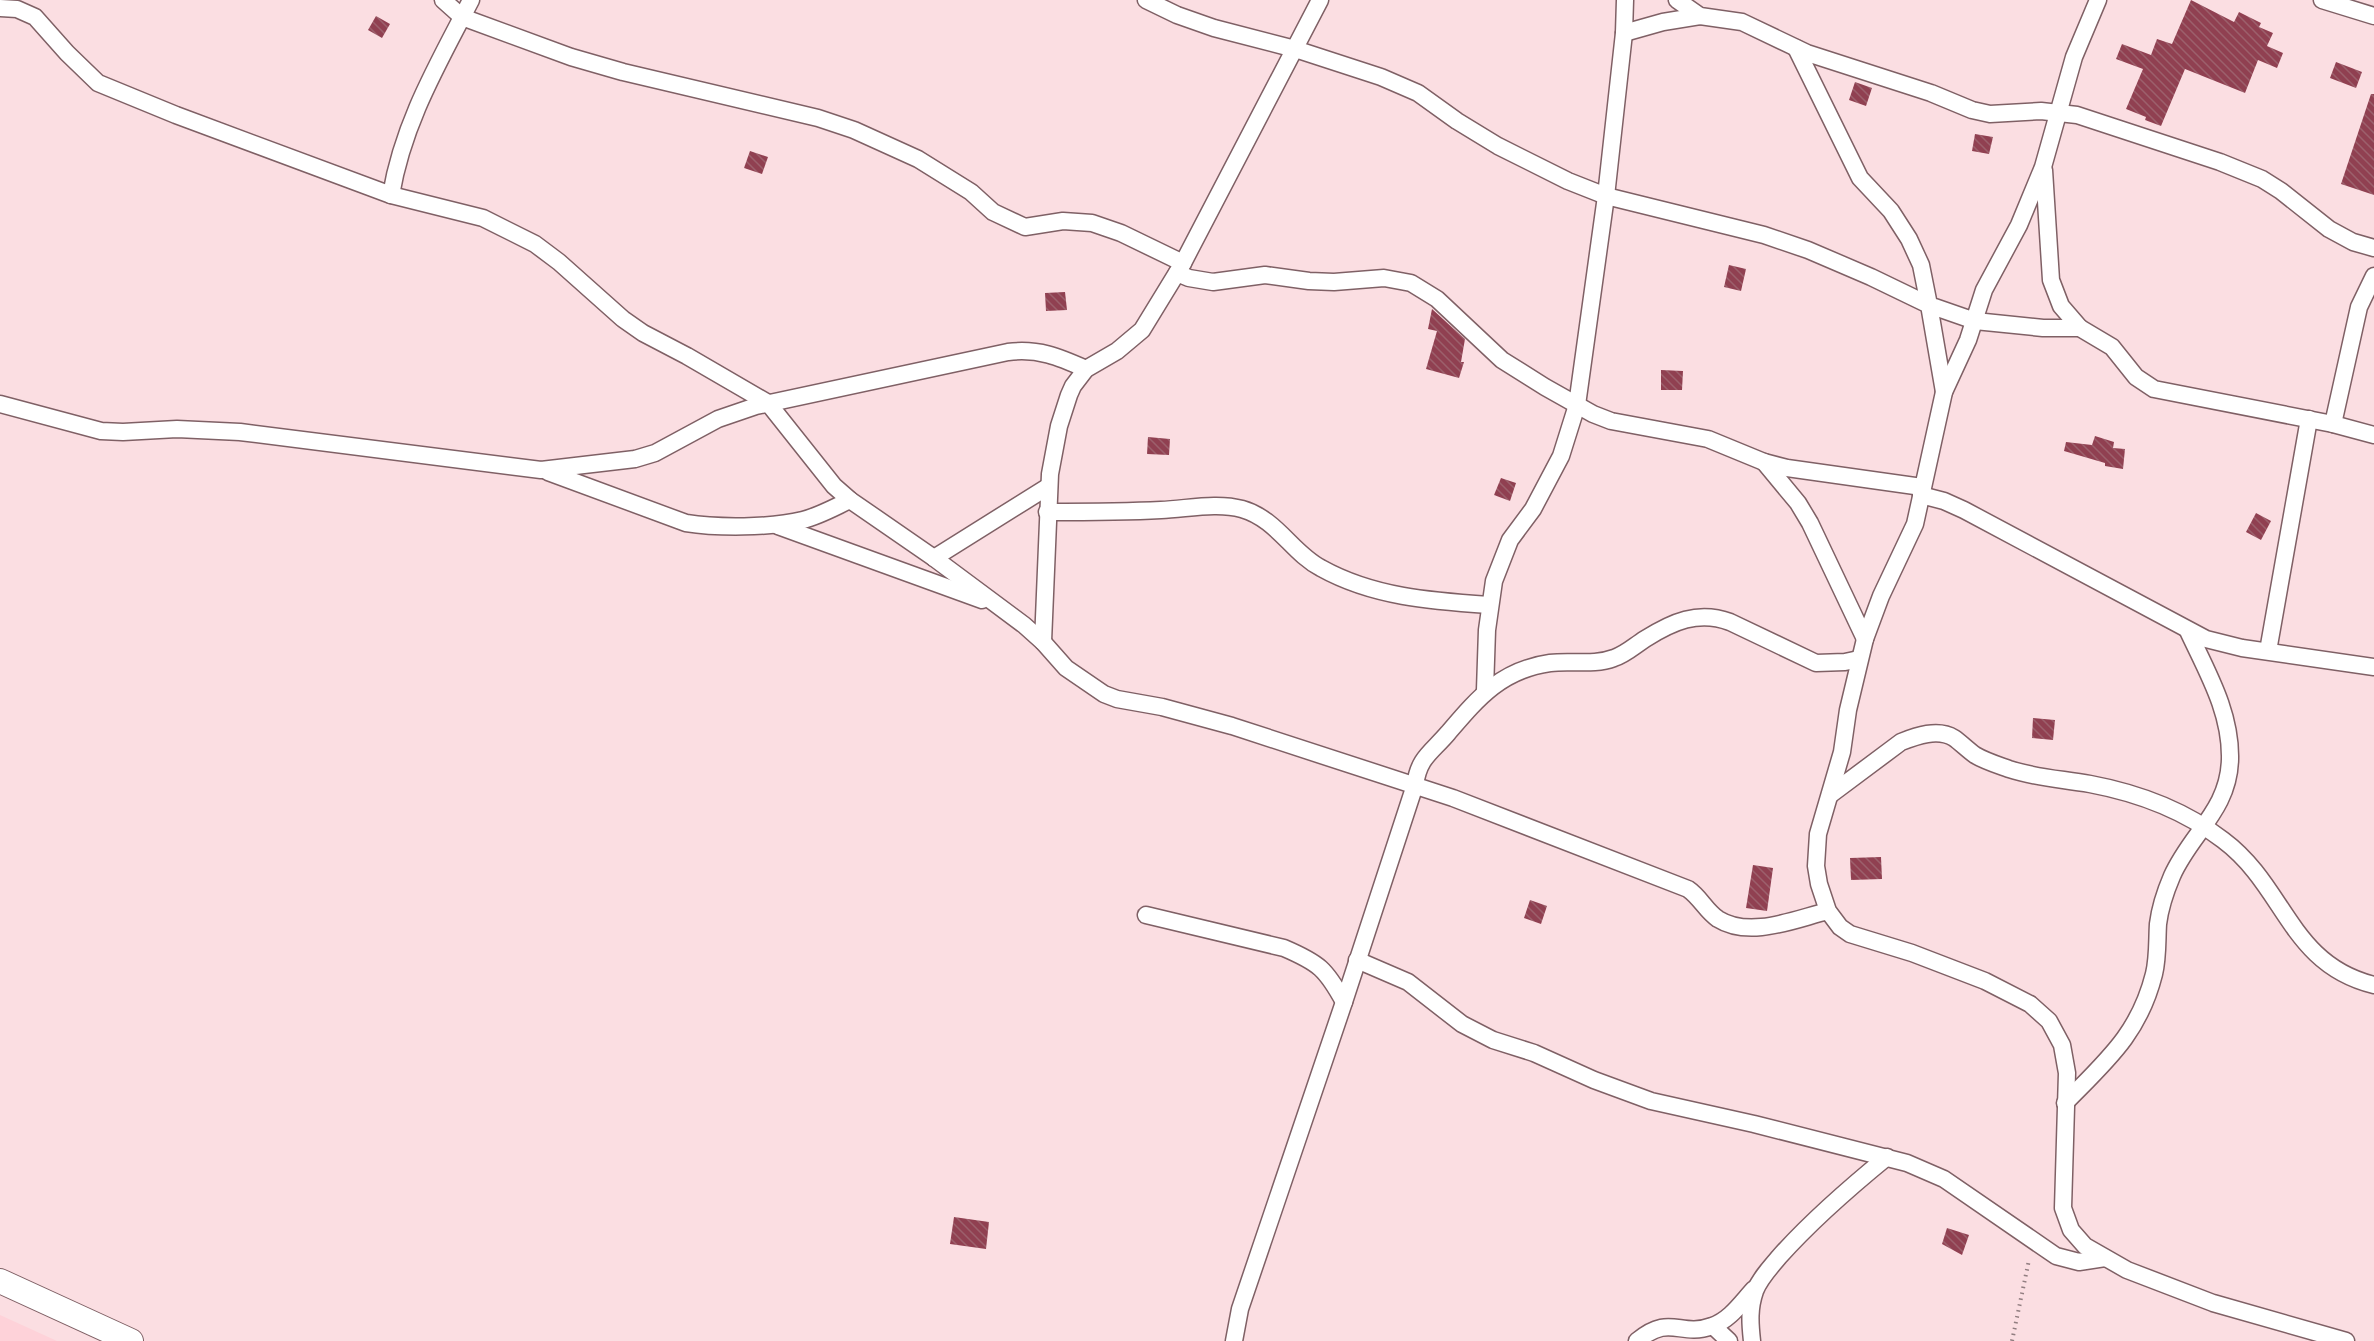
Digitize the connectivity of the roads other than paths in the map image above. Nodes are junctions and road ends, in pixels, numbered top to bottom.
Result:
1 (442, 0) edge
2 (471, 0) edge
3 (1146, 0) edge
4 (1320, 0) edge
5 (1625, 0) edge
6 (1677, 0) edge
7 (2098, 0) edge
8 (2329, 1) edge
9 (32, 7) edge
10 (0, 8) edge
11 (1700, 16) junction
12 (2374, 16) edge
13 (462, 17) junction
14 (1624, 33) junction
15 (1295, 48) junction
16 (1796, 48) junction
17 (2057, 112) junction
18 (2043, 167) junction
19 (391, 195) junction
20 (1606, 196) junction
21 (2374, 248) edge
22 (1180, 268) junction
23 (2374, 276) edge
24 (1929, 305) junction
25 (1975, 321) junction
26 (2080, 328) junction
27 (1086, 369) junction
28 (1944, 392) junction
29 (768, 403) junction
30 (0, 404) edge
31 (1577, 405) junction
32 (2309, 419) junction
33 (2333, 424) junction
34 (2374, 435) edge
35 (1764, 462) junction
36 (541, 470) junction
37 (1049, 486) junction
38 (1921, 491) junction
39 (850, 500) junction
40 (1047, 512) junction
41 (774, 524) junction
42 (934, 558) junction
43 (1489, 605) junction
44 (998, 606) junction
45 (2188, 631) junction
46 (1865, 639) junction
47 (1043, 642) junction
48 (2268, 651) junction
49 (1859, 658) junction
50 (2374, 667) edge
51 (1485, 690) junction
52 (1415, 785) junction
53 (1830, 795) junction
54 (2204, 827) junction
55 (1828, 911) junction
56 (1146, 915) dead end
57 (1357, 960) junction
58 (2374, 985) edge
59 (1344, 1002) junction
60 (2065, 1104) junction
61 (1887, 1157) junction
62 (2105, 1258) junction
63 (0, 1281) edge
64 (1760, 1282) junction
65 (1713, 1326) junction
66 (131, 1341) edge
67 (1234, 1341) edge
68 (1637, 1341) edge
69 (1729, 1341) edge
70 (1752, 1341) edge
71 (2346, 1341) edge

1 - 13 street
2 - 13 street
3 - 15 street
4 - 15 street
5 - 14 street
6 - 11 street
7 - 17 street
8 - 12 street
9 - 10 street
9 - 19 street
11 - 14 street
11 - 16 street
13 - 19 street
13 - 22 street
14 - 20 street
15 - 20 street
15 - 22 street
16 - 17 street
16 - 24 street
17 - 18 street
17 - 21 street
18 - 25 street
18 - 26 street
19 - 29 street
20 - 24 street
20 - 31 street
22 - 27 street
22 - 31 street
23 - 33 street
24 - 25 street
24 - 28 street
25 - 26 street
25 - 28 street
26 - 32 street
27 - 29 street
27 - 37 street
28 - 38 street
29 - 36 street
29 - 39 street
30 - 36 street
31 - 35 street
31 - 43 street
32 - 33 street
32 - 48 street
33 - 34 street
35 - 38 street
35 - 46 street
36 - 41 street
37 - 40 street
37 - 42 street
38 - 45 street
38 - 46 street
39 - 41 street
39 - 42 street
40 - 43 street
40 - 47 street
41 - 44 street
42 - 44 street
43 - 51 street
44 - 47 street
45 - 48 street
45 - 54 street
46 - 49 street
47 - 52 street
48 - 50 street
49 - 51 street
49 - 53 street
51 - 52 street
52 - 55 street
52 - 57 street
53 - 54 street
53 - 55 street
54 - 58 street
54 - 60 street
55 - 60 street
56 - 59 street
57 - 59 street
57 - 61 street
59 - 67 street
60 - 62 street
61 - 62 street
61 - 64 street
62 - 71 street
63 - 66 street
64 - 65 street
64 - 70 street
65 - 68 street
65 - 69 street

